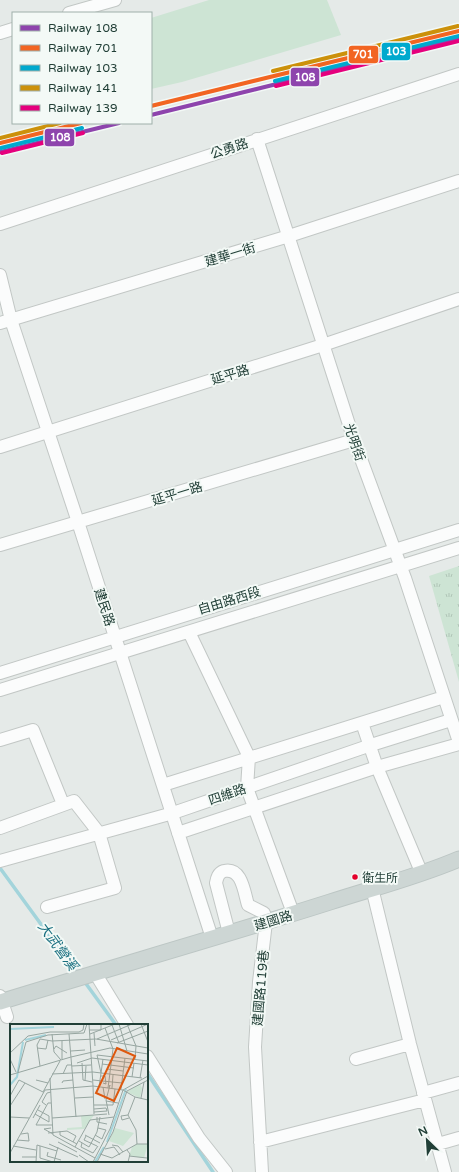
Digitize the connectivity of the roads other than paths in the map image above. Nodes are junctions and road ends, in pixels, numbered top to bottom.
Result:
1 (115, 0) edge
2 (73, 12) edge
3 (12, 29) edge
4 (0, 33) edge
5 (459, 74) edge
6 (258, 139) junction
7 (459, 181) edge
8 (0, 224) edge
9 (289, 236) junction
10 (0, 275) edge
11 (459, 299) edge
12 (5, 322) edge
13 (323, 345) junction
14 (47, 432) junction
15 (354, 440) junction
16 (0, 447) edge
17 (78, 522) junction
18 (459, 530) edge
19 (0, 545) edge
20 (459, 548) edge
21 (393, 550) junction
22 (400, 566) junction
23 (189, 632) junction
24 (114, 637) junction
25 (119, 653) junction
26 (0, 673) edge
27 (0, 690) edge
28 (444, 697) junction
29 (451, 720) junction
30 (362, 723) junction
31 (0, 740) edge
32 (459, 743) edge
33 (371, 745) junction
34 (249, 757) junction
35 (378, 768) junction
36 (163, 785) junction
37 (247, 788) junction
38 (63, 804) junction
39 (253, 807) junction
40 (173, 813) junction
41 (0, 828) edge
42 (99, 833) junction
43 (178, 833) junction
44 (2, 858) edge
45 (459, 859) edge
46 (422, 874) junction
47 (372, 888) junction
48 (47, 907) dead end
49 (293, 913) junction
50 (266, 922) junction
51 (229, 933) junction
52 (212, 938) junction
53 (85, 976) junction
54 (1, 1000) edge
55 (7, 1017) dead end
56 (126, 1024) edge
57 (410, 1044) junction
58 (148, 1058) edge
59 (356, 1059) dead end
60 (459, 1083) edge
61 (424, 1097) junction
62 (459, 1138) edge
63 (260, 1142) junction
64 (438, 1144) junction
65 (226, 1172) edge
66 (262, 1172) edge
67 (445, 1172) edge

1 - 2 street
3 - 4 street
5 - 6 street, 公勇路
6 - 8 street, 公勇路
6 - 9 street, 光明街
7 - 9 street, 建華一街
9 - 12 street, 建華一街
9 - 13 street, 光明街
10 - 12 street, 建民路
11 - 13 street, 延平路
12 - 14 street, 建民路
13 - 14 street, 延平路
13 - 15 street, 光明街
14 - 16 street, 延平路
14 - 17 street, 建民路
15 - 17 street, 延平一路
15 - 21 street, 光明街
17 - 19 street, 延平一路
17 - 24 street, 建民路
18 - 21 street, 自由路西段
20 - 22 street, 自由路西段
21 - 22 street, 光明街
21 - 24 street, 自由路西段
22 - 23 street, 自由路西段
22 - 28 street, 光明街
23 - 25 street, 自由路西段
23 - 34 street
24 - 25 street, 建民路
24 - 26 street, 自由路西段
25 - 27 street, 自由路西段
25 - 36 street, 建民路
28 - 29 street, 光明街
28 - 30 street
29 - 32 street, 光明街
29 - 33 street, 四維路
30 - 33 street
30 - 34 street
31 - 38 street
32 - 35 street, 四維路
33 - 35 street
33 - 37 street, 四維路
34 - 36 street
34 - 37 street
35 - 39 street, 四維路
35 - 46 street
36 - 40 street, 建民路
37 - 39 street
37 - 40 street, 四維路
38 - 41 street
38 - 42 street
39 - 43 street, 四維路
39 - 49 street
40 - 42 street, 四維路
40 - 43 street, 建民路
42 - 44 street, 四維路
42 - 48 street
43 - 52 street, 建民路
45 - 46 main road, 建國路
46 - 47 main road, 建國路
47 - 49 main road, 建國路
47 - 57 street
49 - 50 main road, 建國路
50 - 51 main road, 建國路
50 - 51 street
50 - 63 street, 建國路119巷
51 - 52 main road, 建國路
52 - 53 main road, 建國路
53 - 54 main road, 建國路
53 - 56 street
54 - 55 street
57 - 59 street
57 - 61 street
58 - 65 street
60 - 61 street
61 - 63 street
61 - 64 street
62 - 64 street
63 - 66 street, 建國路119巷
64 - 67 street

